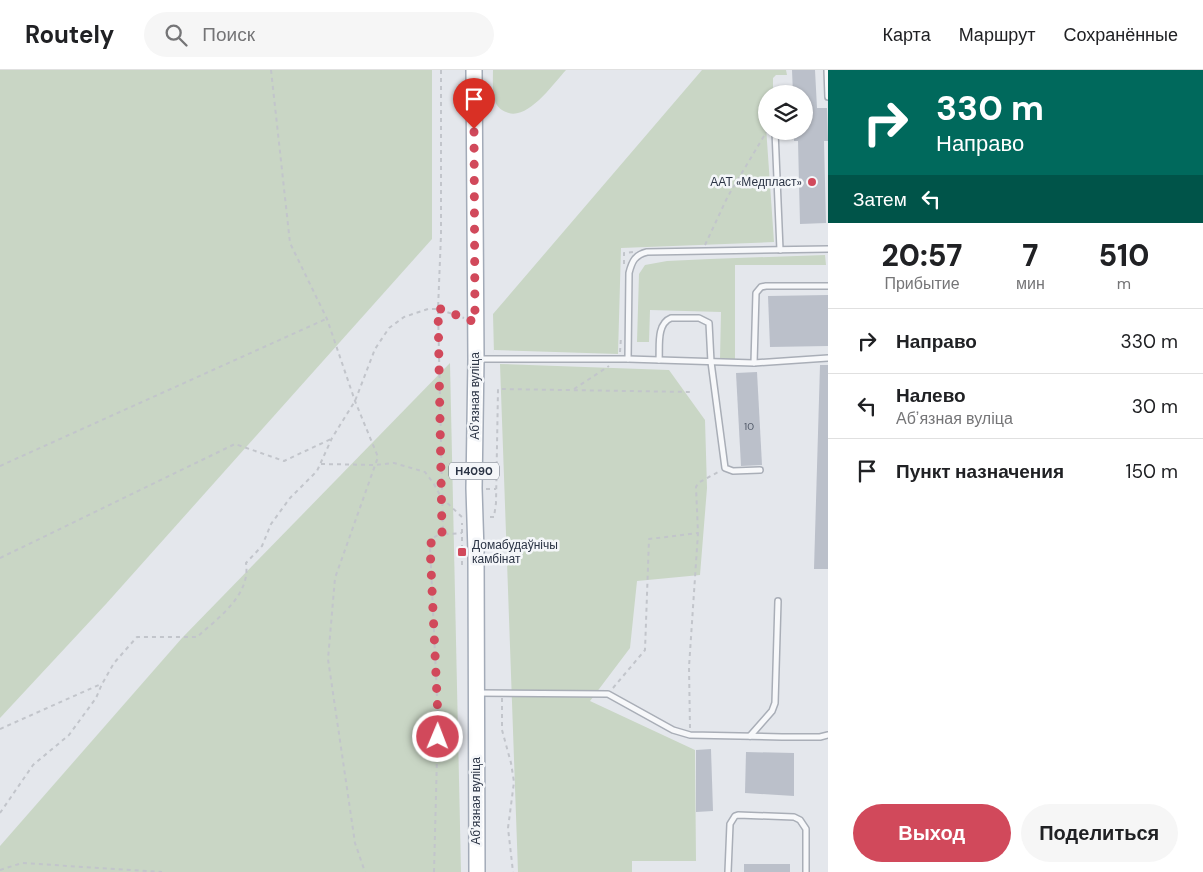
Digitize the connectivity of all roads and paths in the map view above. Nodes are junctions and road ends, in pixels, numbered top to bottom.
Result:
1 (271, 70) edge
2 (440, 70) edge
3 (474, 70) edge
4 (827, 70) edge
5 (828, 97) edge
6 (762, 140) edge
7 (775, 140) edge
8 (828, 249) edge
9 (702, 250) dead end
10 (780, 250) junction
11 (634, 252) dead end
12 (623, 272) dead end
13 (828, 286) edge
14 (438, 308) junction
15 (327, 319) junction
16 (475, 322) junction
17 (621, 330) dead end
18 (828, 358) edge
19 (476, 359) junction
20 (620, 359) junction
21 (628, 359) junction
22 (659, 360) junction
23 (711, 362) junction
24 (754, 363) junction
25 (574, 390) junction
26 (693, 392) dead end
27 (355, 401) junction
28 (332, 438) junction
29 (320, 464) junction
30 (375, 465) junction
31 (0, 466) edge
32 (725, 468) junction
33 (760, 470) dead end
34 (441, 497) junction
35 (490, 517) dead end
36 (463, 518) dead end
37 (442, 532) junction
38 (462, 532) dead end
39 (698, 533) junction
40 (461, 537) dead end
41 (0, 558) edge
42 (462, 565) dead end
43 (778, 601) dead end
44 (102, 684) junction
45 (475, 692) junction
46 (502, 694) junction
47 (608, 694) junction
48 (0, 729) edge
49 (828, 734) edge
50 (690, 735) junction
51 (750, 736) junction
52 (0, 813) edge
53 (0, 870) edge
54 (162, 872) edge
55 (365, 872) edge
56 (434, 872) edge
57 (477, 872) edge
58 (513, 872) edge
59 (728, 872) edge
60 (806, 872) edge

1 - 15 path
2 - 14 path
3 - 16 main road, Абʼязная вуліца / Н4090
4 - 5 lane
6 - 9 path
7 - 10 lane
8 - 10 lane
10 - 21 lane
11 - 12 path
13 - 24 lane
14 - 16 path
14 - 27 path
14 - 34 path
15 - 27 path
15 - 31 path
16 - 19 main road, Абʼязная вуліца / Н4090
17 - 20 path
18 - 24 lane
19 - 20 lane
19 - 45 main road, Абʼязная вуліца / Н4090
20 - 21 lane
20 - 25 path
21 - 22 lane
22 - 23 lane
22 - 23 lane
23 - 24 lane
23 - 32 lane
25 - 26 path
25 - 35 path
27 - 28 path
27 - 30 path
28 - 29 path
28 - 41 path
29 - 30 path
29 - 44 path
30 - 34 path
30 - 55 path
32 - 33 lane
32 - 39 path
34 - 36 path
34 - 37 path
37 - 38 path
37 - 56 path
39 - 47 path
39 - 50 path
40 - 42 path
43 - 51 lane
44 - 48 path
44 - 52 path
45 - 46 lane
45 - 57 main road, Абʼязная вуліца / Н4090
46 - 47 lane
46 - 58 path
47 - 50 lane
49 - 51 lane
50 - 51 lane
53 - 54 path
59 - 60 lane

